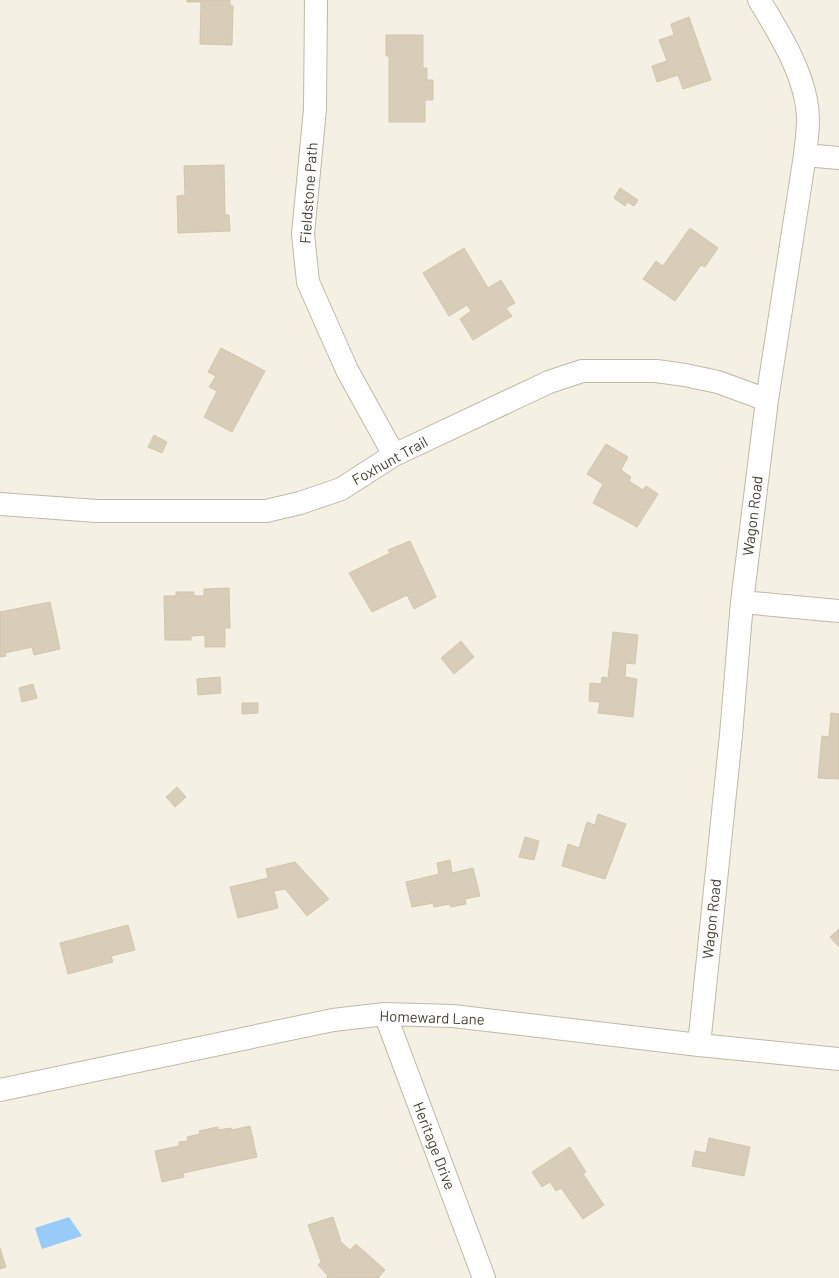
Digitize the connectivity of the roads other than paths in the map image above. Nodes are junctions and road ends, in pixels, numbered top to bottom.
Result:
1 (316, 0) edge
2 (759, 0) edge
3 (805, 155) junction
4 (839, 158) edge
5 (767, 400) junction
6 (394, 455) junction
7 (0, 504) edge
8 (742, 602) junction
9 (839, 611) edge
10 (385, 1014) junction
11 (699, 1045) junction
12 (839, 1059) edge
13 (0, 1090) edge
14 (484, 1278) edge

1 - 6 street, Fieldstone Path
2 - 3 street, Wagon Road
3 - 4 street
3 - 5 street, Wagon Road
5 - 6 street, Foxhunt Trail
5 - 8 street, Wagon Road
6 - 7 street, Foxhunt Trail
8 - 9 street
8 - 11 street, Wagon Road
10 - 11 street, Homeward Lane
10 - 13 street, Homeward Lane
10 - 14 street, Heritage Drive
11 - 12 street, Homeward Lane

